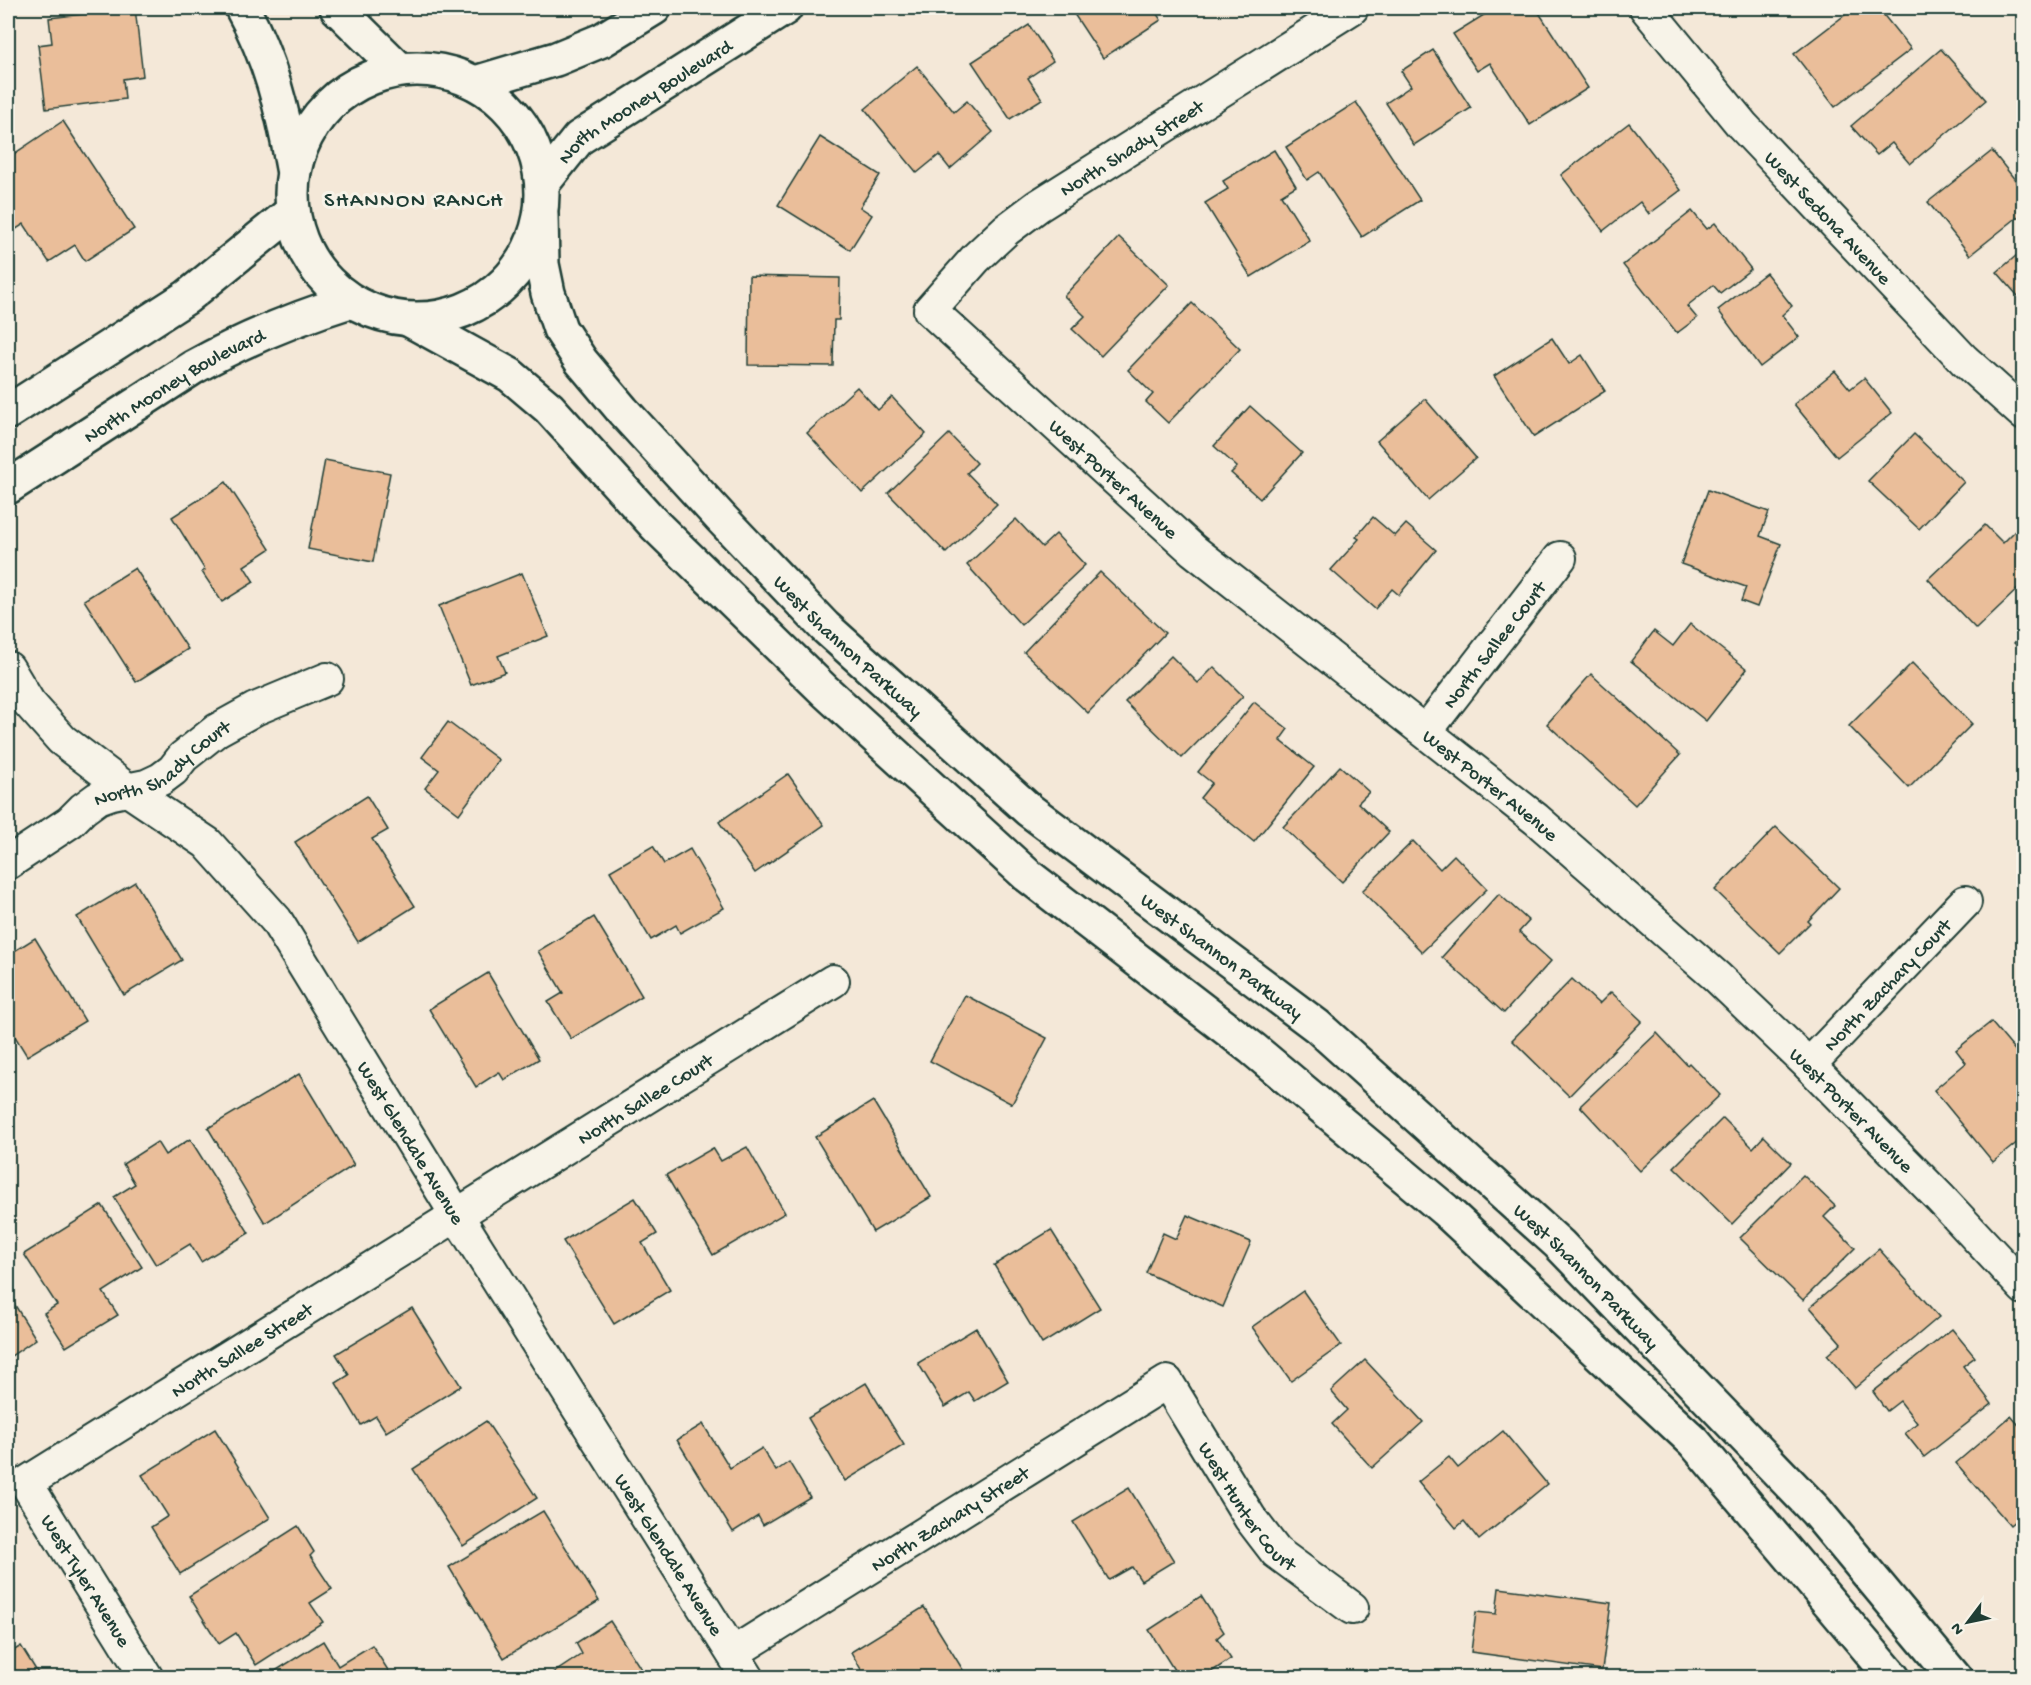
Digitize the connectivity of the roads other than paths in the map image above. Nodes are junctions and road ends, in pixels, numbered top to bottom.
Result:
1 (242, 8) edge
2 (337, 8) edge
3 (654, 8) edge
4 (785, 8) edge
5 (1352, 8) edge
6 (1646, 8) edge
7 (399, 69) junction
8 (475, 83) junction
9 (293, 172) junction
10 (543, 183) junction
11 (292, 211) junction
12 (541, 215) junction
13 (350, 301) junction
14 (930, 310) joint
15 (410, 320) junction
16 (19, 405) edge
17 (2024, 414) edge
18 (8, 433) edge
19 (8, 487) edge
20 (1560, 558) dead end
21 (8, 668) edge
22 (327, 680) dead end
23 (1426, 731) junction
24 (128, 790) junction
25 (8, 863) edge
26 (1965, 902) dead end
27 (833, 981) dead end
28 (1809, 1065) junction
29 (456, 1214) junction
30 (2024, 1288) edge
31 (1167, 1382) joint
32 (26, 1483) joint
33 (1352, 1608) dead end
34 (740, 1665) edge
35 (147, 1677) edge
36 (1893, 1677) edge
37 (1955, 1677) edge

1 - 9 street
2 - 7 street
3 - 8 street
4 - 10 street, North Mooney Boulevard
5 - 14 street, North Shady Street
6 - 17 street, West Sedona Avenue
7 - 8 street
7 - 9 street
8 - 10 street
9 - 11 street
10 - 12 street
11 - 13 street
11 - 16 street
12 - 15 street
12 - 37 street, West Shannon Parkway
13 - 15 street
13 - 19 street, North Mooney Boulevard
14 - 23 street, West Porter Avenue
15 - 36 street
16 - 18 street
20 - 23 street, North Sallee Court
21 - 24 street, West Glendale Avenue
22 - 24 street, North Shady Court
23 - 28 street, West Porter Avenue
24 - 25 street, North Shady Court
24 - 29 street, West Glendale Avenue
26 - 28 street, North Zachary Court
27 - 29 street, North Sallee Court
28 - 30 street, West Porter Avenue
29 - 32 street, North Sallee Street
29 - 34 street, West Glendale Avenue
31 - 33 street, West Hunter Court
31 - 34 street, North Zachary Street
32 - 35 street, West Tyler Avenue

